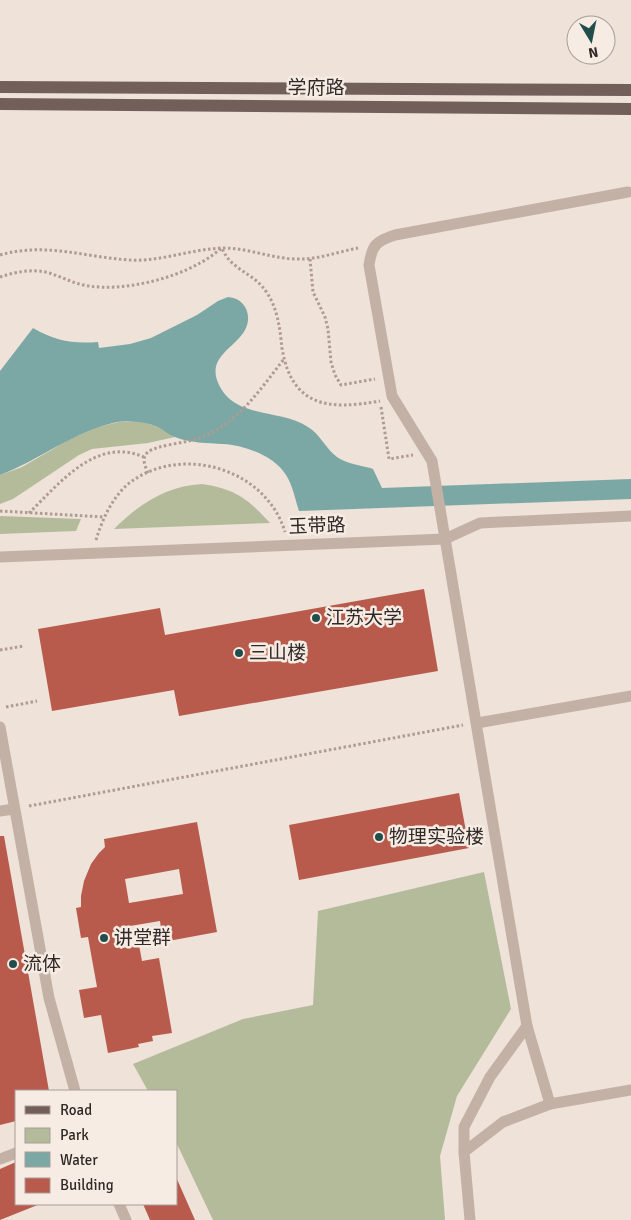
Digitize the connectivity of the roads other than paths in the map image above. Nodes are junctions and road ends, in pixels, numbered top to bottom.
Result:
1 (0, 87) edge
2 (631, 90) edge
3 (0, 104) edge
4 (631, 109) edge
5 (628, 192) dead end
6 (631, 516) edge
7 (445, 539) junction
8 (0, 556) edge
9 (631, 696) edge
10 (477, 722) junction
11 (0, 727) edge
12 (14, 809) junction
13 (0, 811) edge
14 (527, 1026) junction
15 (75, 1090) edge
16 (631, 1090) edge
17 (550, 1104) junction
18 (464, 1152) junction
19 (15, 1153) edge
20 (0, 1159) edge
21 (119, 1205) edge
22 (126, 1220) edge
23 (470, 1220) edge

1 - 2 main road, 学府路
3 - 4 main road, 学府路
5 - 7 lane
6 - 7 lane, 玉带路
7 - 8 lane, 玉带路
7 - 10 lane
9 - 10 lane
10 - 14 lane
11 - 12 lane
12 - 13 lane
12 - 15 lane
14 - 17 lane
14 - 18 lane
16 - 17 lane
17 - 18 lane
18 - 23 lane
19 - 20 lane
21 - 22 lane

